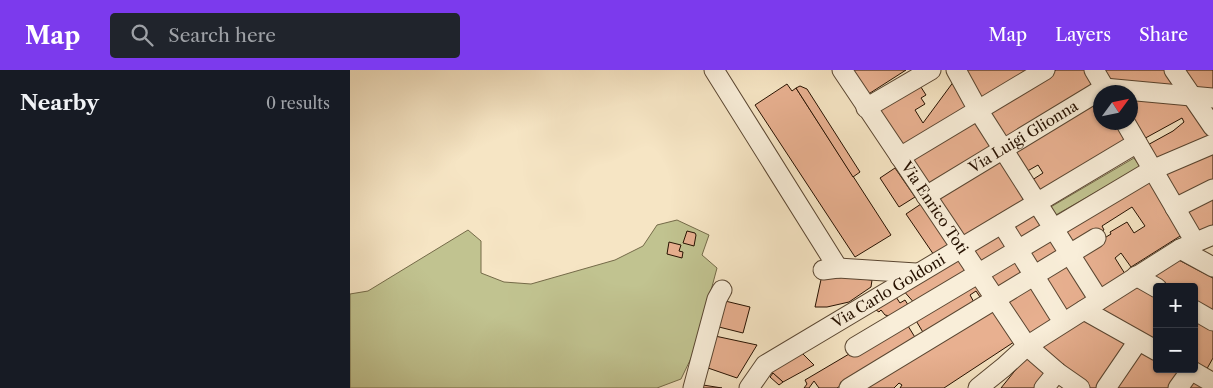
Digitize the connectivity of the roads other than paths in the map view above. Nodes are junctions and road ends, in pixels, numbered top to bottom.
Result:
1 (714, 70) edge
2 (842, 70) edge
3 (932, 70) edge
4 (956, 70) edge
5 (1045, 70) edge
6 (1094, 70) edge
7 (1174, 70) edge
8 (1103, 85) edge
9 (1138, 92) edge
10 (1192, 96) junction
11 (1093, 97) edge
12 (1213, 98) edge
13 (866, 108) junction
14 (978, 110) junction
15 (1213, 127) edge
16 (1130, 130) edge
17 (1137, 143) junction
18 (1213, 144) edge
19 (1003, 149) junction
20 (900, 157) junction
21 (1152, 170) junction
22 (1213, 189) edge
23 (926, 196) junction
24 (1037, 202) junction
25 (1175, 208) junction
26 (1002, 224) junction
27 (1053, 228) junction
28 (1213, 235) edge
29 (1096, 238) dead end
30 (1188, 246) junction
31 (962, 248) junction
32 (1018, 249) junction
33 (1070, 254) junction
34 (1213, 267) edge
35 (916, 273) junction
36 (978, 273) junction
37 (1034, 276) junction
38 (1136, 276) junction
39 (1153, 286) edge
40 (722, 290) dead end
41 (996, 299) junction
42 (1092, 305) junction
43 (1198, 312) edge
44 (1058, 314) dead end
45 (1213, 321) edge
46 (1138, 340) junction
47 (1027, 346) junction
48 (856, 347) dead end
49 (1153, 349) edge
50 (1057, 372) junction
51 (1202, 373) edge
52 (693, 388) edge
53 (749, 388) edge
54 (849, 388) edge
55 (978, 388) edge
56 (1044, 388) edge
57 (1080, 388) edge
58 (1106, 388) edge
59 (1178, 388) edge

1 - 35 street
2 - 13 street, Via Enrico Toti
3 - 13 street
4 - 14 street
5 - 14 street
6 - 8 street
7 - 10 street
9 - 10 street
10 - 12 street
10 - 15 street
11 - 19 street, Via Luigi Glionna
13 - 20 street, Via Enrico Toti
14 - 19 street
14 - 20 street
16 - 17 street
17 - 21 street
17 - 24 street, Via Carlo Goldoni
18 - 21 street
19 - 23 street, Via Luigi Glionna
19 - 24 street
20 - 23 street, Via Enrico Toti
21 - 25 street
21 - 27 street
22 - 25 street
23 - 31 street, Via Enrico Toti
24 - 26 street, Via Carlo Goldoni
24 - 27 street
25 - 30 street
26 - 31 street, Via Carlo Goldoni
26 - 32 street
27 - 32 street
27 - 33 street
28 - 30 street
29 - 33 street
30 - 34 street
30 - 38 street
31 - 35 street, Via Carlo Goldoni
31 - 36 street, Via Enrico Toti
32 - 36 street
32 - 37 street
33 - 37 street
33 - 42 street
35 - 53 street, Via Carlo Goldoni
36 - 41 street, Via Enrico Toti
36 - 48 street
37 - 41 street
37 - 44 street
38 - 39 street
38 - 42 street
40 - 52 street
41 - 47 street, Via Enrico Toti
41 - 54 street
42 - 46 street
42 - 47 street
43 - 45 street
46 - 49 street
46 - 58 street
47 - 50 street, Via Enrico Toti
47 - 55 street
50 - 56 street
50 - 57 street, Via Enrico Toti
51 - 59 street

